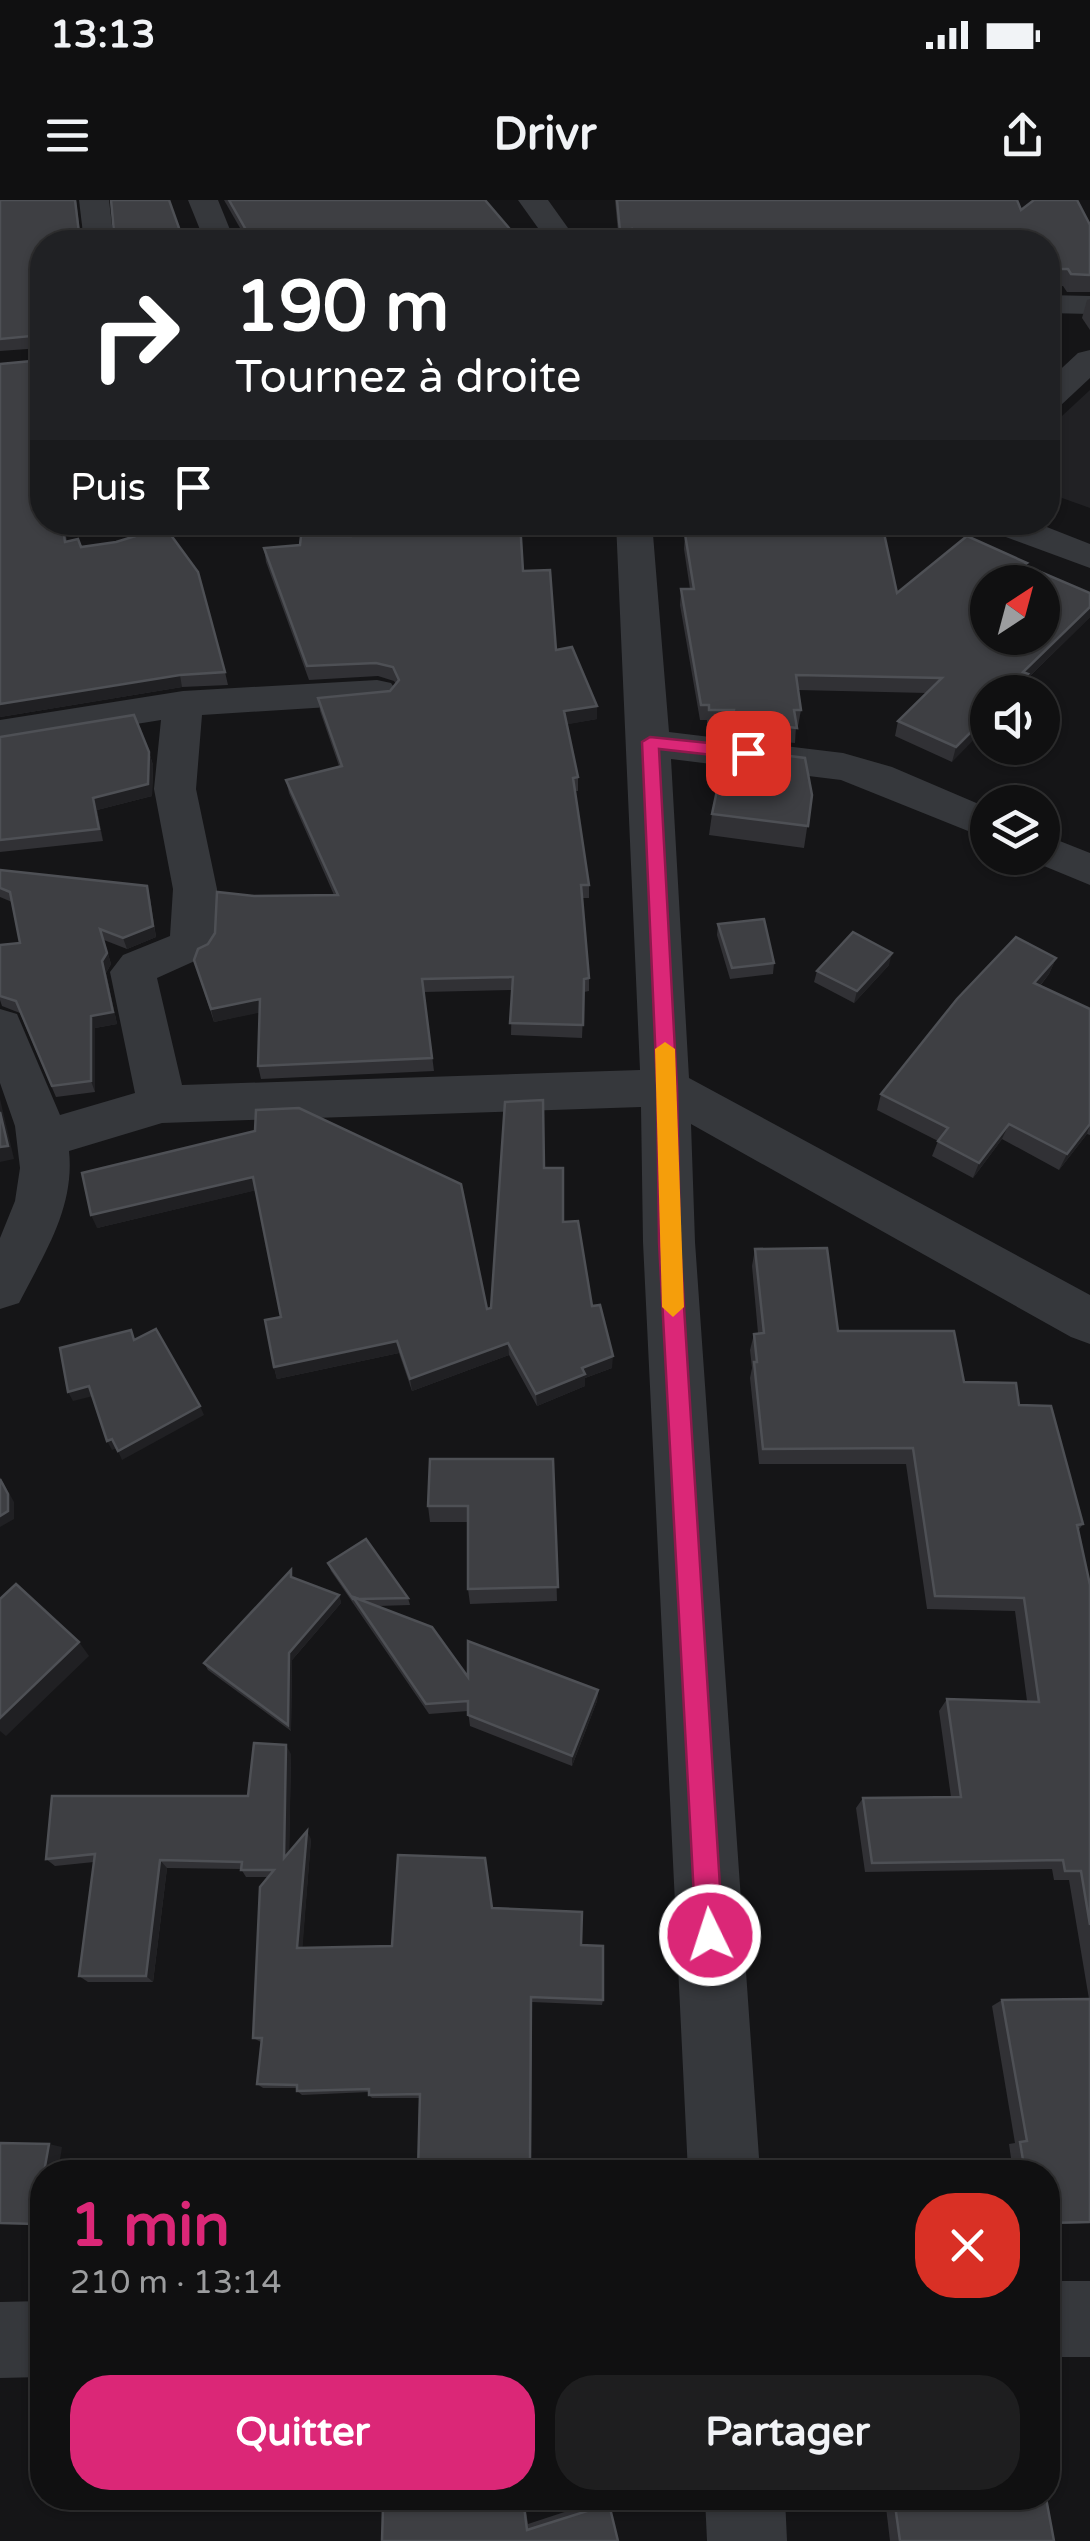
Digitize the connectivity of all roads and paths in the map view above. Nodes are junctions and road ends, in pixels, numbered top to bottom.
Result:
1 (94, 200) edge
2 (204, 200) edge
3 (533, 200) edge
4 (98, 230) edge
5 (215, 230) edge
6 (554, 230) edge
7 (1060, 304) edge
8 (1090, 305) edge
9 (1090, 360) edge
10 (1060, 388) edge
11 (635, 535) edge
12 (1033, 535) edge
13 (1090, 557) edge
14 (377, 692) edge
15 (183, 704) junction
16 (0, 733) edge
17 (650, 742) junction
18 (970, 817) edge
19 (1060, 857) edge
20 (1090, 870) edge
21 (0, 1026) edge
22 (667, 1088) junction
23 (162, 1104) junction
24 (43, 1139) junction
25 (0, 1287) edge
26 (1090, 1321) edge
27 (723, 2160) edge
28 (1060, 2319) edge
29 (1090, 2319) edge
30 (30, 2339) edge
31 (0, 2340) edge
32 (745, 2510) edge
33 (747, 2541) edge

1 - 4 street
2 - 5 street
3 - 6 street
7 - 8 street
9 - 10 street
11 - 17 street
12 - 13 street
14 - 15 street
15 - 16 street
15 - 23 street
17 - 18 street
17 - 22 street
19 - 20 street
21 - 24 street
22 - 23 street
22 - 26 street
22 - 27 street
23 - 24 street
24 - 25 street
28 - 29 street
30 - 31 street
32 - 33 street

